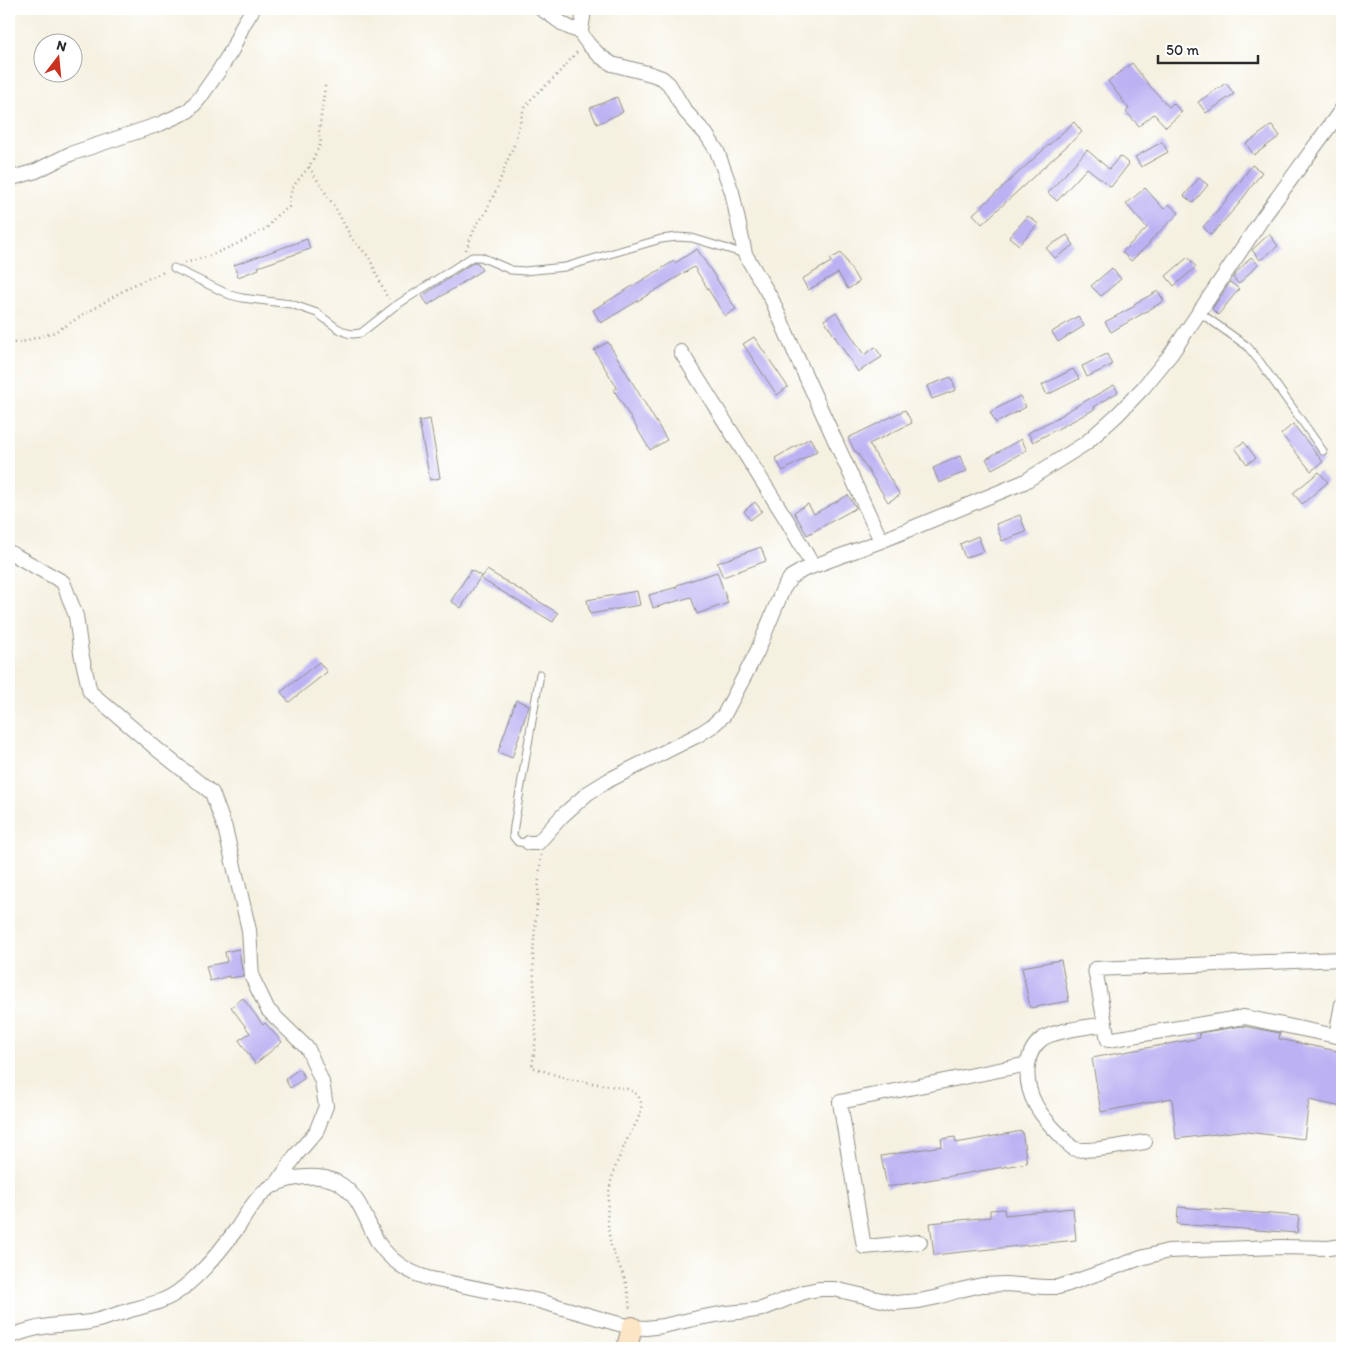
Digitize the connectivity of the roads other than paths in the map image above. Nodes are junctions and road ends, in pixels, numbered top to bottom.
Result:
1 (253, 9) edge
2 (541, 9) edge
3 (583, 9) edge
4 (582, 34) junction
5 (1342, 109) edge
6 (9, 180) edge
7 (745, 254) junction
8 (174, 268) road end
9 (1199, 312) junction
10 (681, 352) dead end
11 (1323, 451) dead end
12 (881, 541) junction
13 (9, 552) edge
14 (813, 566) junction
15 (540, 674) dead end
16 (529, 843) joint
17 (1342, 959) edge
18 (1342, 1004) edge
19 (1105, 1024) junction
20 (1028, 1064) junction
21 (1145, 1142) dead end
22 (276, 1185) junction
23 (920, 1242) dead end
24 (1342, 1246) edge
25 (632, 1327) junction
26 (9, 1337) edge
27 (627, 1348) edge

1 - 6 street
2 - 4 street
3 - 4 street
4 - 7 street
5 - 9 street
7 - 8 lane
7 - 12 street
9 - 11 lane
9 - 12 street
10 - 14 street
12 - 14 street
13 - 22 street
14 - 16 street
15 - 16 lane
17 - 19 street
18 - 19 street
19 - 20 street
20 - 21 street
20 - 23 street
22 - 25 street
22 - 26 street
24 - 25 street
25 - 27 street

